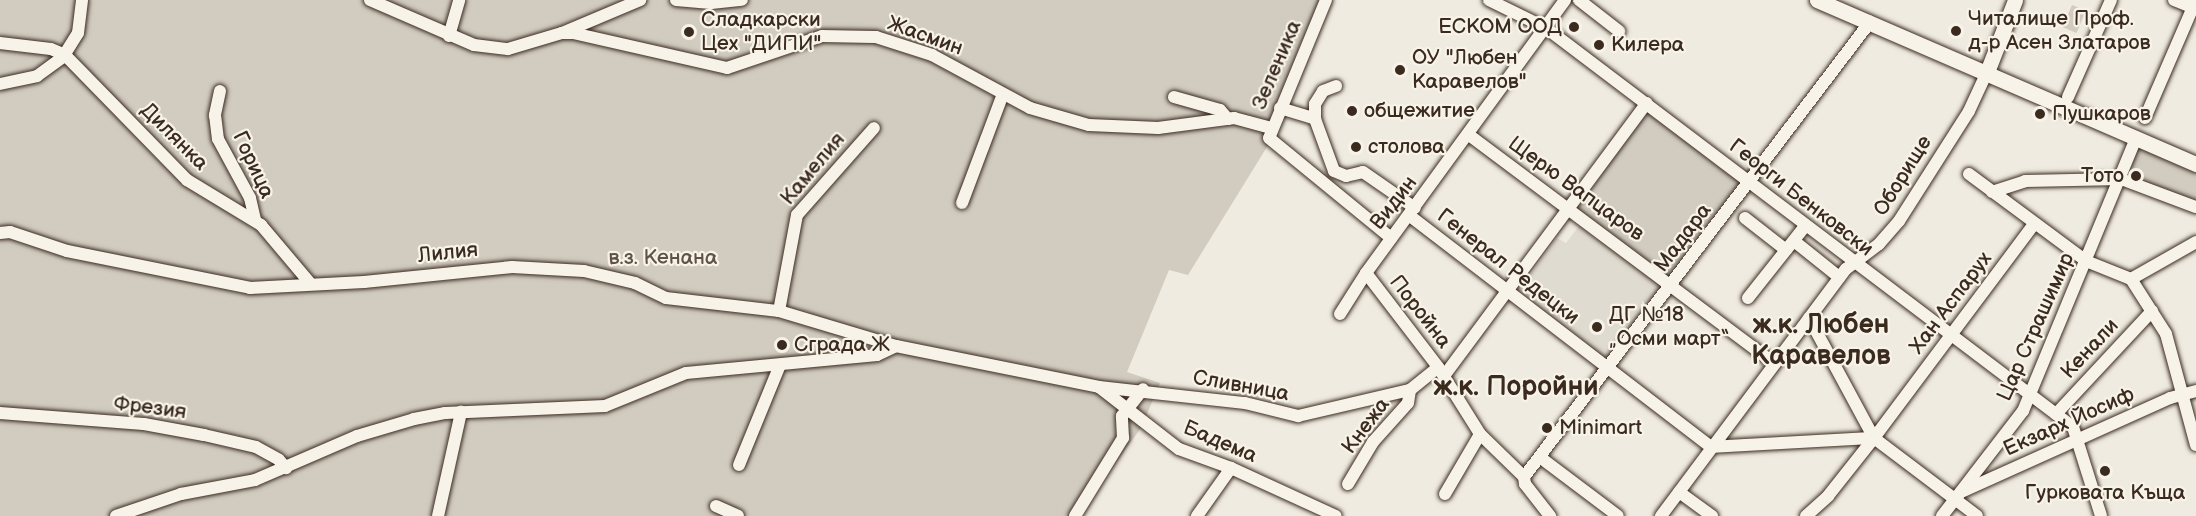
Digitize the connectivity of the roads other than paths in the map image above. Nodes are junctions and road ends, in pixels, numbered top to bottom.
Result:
1 (82, 0) edge
2 (370, 0) edge
3 (459, 0) edge
4 (640, 0) edge
5 (676, 0) edge
6 (742, 0) edge
7 (1326, 0) edge
8 (1489, 0) edge
9 (1566, 0) edge
10 (1579, 0) edge
11 (1817, 0) edge
12 (2015, 0) edge
13 (2110, 0) edge
14 (2174, 0) edge
15 (2195, 6) edge
16 (1870, 22) junction
17 (1546, 28) junction
18 (1619, 31) dead end
19 (562, 33) junction
20 (449, 36) junction
21 (0, 43) edge
22 (65, 55) junction
23 (1987, 72) junction
24 (0, 84) edge
25 (1336, 86) dead end
26 (220, 91) dead end
27 (1002, 94) junction
28 (1174, 97) dead end
29 (2068, 97) dead end
30 (1647, 103) junction
31 (1280, 108) junction
32 (2145, 118) dead end
33 (1228, 119) junction
34 (1315, 119) junction
35 (874, 128) dead end
36 (1271, 128) junction
37 (1469, 135) junction
38 (2136, 138) junction
39 (2196, 164) edge
40 (1969, 174) dead end
41 (2121, 179) junction
42 (1749, 183) junction
43 (1992, 192) junction
44 (962, 203) dead end
45 (2196, 207) edge
46 (1569, 209) junction
47 (1413, 212) junction
48 (1745, 218) dead end
49 (255, 220) junction
50 (2034, 224) junction
51 (1805, 226) junction
52 (0, 233) edge
53 (1391, 238) junction
54 (2196, 242) edge
55 (1790, 246) junction
56 (2086, 261) junction
57 (1853, 263) junction
58 (1365, 273) junction
59 (1839, 277) junction
60 (2131, 279) junction
61 (310, 283) junction
62 (1672, 284) junction
63 (1507, 292) junction
64 (1748, 298) dead end
65 (779, 311) junction
66 (2152, 311) junction
67 (1340, 314) dead end
68 (1809, 318) junction
69 (1950, 337) junction
70 (896, 346) junction
71 (1774, 363) junction
72 (780, 365) junction
73 (1608, 369) junction
74 (1441, 372) junction
75 (1099, 387) junction
76 (1143, 389) junction
77 (1410, 390) junction
78 (2196, 391) edge
79 (2181, 395) junction
80 (2030, 396) junction
81 (1128, 406) junction
82 (461, 412) junction
83 (0, 413) edge
84 (2056, 414) junction
85 (1480, 434) junction
86 (1874, 438) junction
87 (2080, 440) junction
88 (2196, 445) edge
89 (1711, 447) junction
90 (1540, 458) junction
91 (739, 465) dead end
92 (286, 468) junction
93 (1231, 468) junction
94 (1524, 477) junction
95 (1348, 484) dead end
96 (1679, 492) junction
97 (1445, 494) dead end
98 (1957, 496) junction
99 (716, 506) dead end
100 (116, 516) edge
101 (438, 516) edge
102 (738, 516) edge
103 (1075, 516) edge
104 (1197, 516) edge
105 (1336, 516) edge
106 (1550, 516) edge
107 (1618, 516) edge
108 (1661, 516) edge
109 (1712, 516) edge
110 (1806, 516) edge
111 (1942, 516) edge
112 (1977, 516) edge
113 (2101, 516) edge

1 - 22 street
2 - 20 street
3 - 20 street
4 - 19 street
5 - 6 street
7 - 31 street, Зеленика
8 - 17 street, Георги Бенковски
9 - 17 street, Видин
10 - 18 street
11 - 16 main road
12 - 23 main road
13 - 29 street
14 - 15 street
15 - 32 street
16 - 23 main road
16 - 42 street, Мадара
17 - 30 street, Георги Бенковски
17 - 37 street, Видин
19 - 20 street
19 - 27 street, Жасмин
21 - 22 street
22 - 24 street
22 - 49 street, Дилянка
23 - 38 main road
23 - 57 street, Оборище
25 - 34 street
26 - 49 street, Горица
27 - 33 street, Жасмин
27 - 44 street
28 - 33 street
30 - 42 street, Георги Бенковски
30 - 46 street, Сливница
31 - 34 street
31 - 36 street, Зеленика
33 - 36 street, Жасмин
34 - 47 street, Генерал Редецки
35 - 65 street, Камелия
36 - 53 street, Зеленика
37 - 46 street, Щерю Вапцаров
37 - 47 street, Видин
38 - 39 main road
38 - 41 street, Цар Страшимир
40 - 43 street
41 - 43 street
41 - 45 street
41 - 56 street, Цар Страшимир
42 - 51 street, Георги Бенковски
42 - 62 street, Мадара
43 - 50 street
46 - 62 street, Щерю Вапцаров
46 - 63 street, Сливница
47 - 53 street, Видин
47 - 63 street, Генерал Редецки
48 - 55 street
49 - 61 street, Дилянка
50 - 56 street
50 - 69 street, Хан Аспарух
51 - 55 street
51 - 57 street, Георги Бенковски
52 - 61 street, Лилия
53 - 58 street, Видин
54 - 60 street
55 - 59 street
55 - 64 street
56 - 60 street
56 - 80 street, Цар Страшимир
57 - 59 street, Оборище
57 - 69 street, Георги Бенковски
58 - 67 street, Видин
58 - 74 street, Поройна
59 - 68 street, Оборище
60 - 66 street
61 - 65 street, Лилия
62 - 71 street, Щерю Вапцаров
62 - 73 street, Мадара
63 - 73 street, Генерал Редецки
63 - 74 street, Сливница
65 - 70 street, Лилия
66 - 79 street
66 - 84 street, Кенали
68 - 71 street, Оборище
68 - 86 street
69 - 80 street, Георги Бенковски
69 - 86 street, Хан Аспарух
70 - 72 street
70 - 75 street, Лилия
71 - 89 street, Оборище
72 - 82 street
72 - 91 street
73 - 89 street, Генерал Редецки
73 - 90 street, Мадара
74 - 77 street, Сливница
74 - 85 street, Поройна
75 - 76 street, Сливница
75 - 81 street, Бадема
76 - 77 street, Сливница
76 - 81 street
77 - 95 street, Кнежа
78 - 79 street, Екзарх Йосиф
79 - 87 street, Екзарх Йосиф
79 - 88 street
80 - 84 street, Георги Бенковски
80 - 98 street, Цар Страшимир
81 - 93 street, Бадема
81 - 103 street
82 - 92 street
82 - 101 street
83 - 92 street, Фрезия
84 - 87 street, Георги Бенковски
85 - 94 street, Поройна
85 - 97 street
86 - 89 street
86 - 98 street
86 - 110 street, Хан Аспарух
87 - 98 street, Екзарх Йосиф
87 - 113 street
89 - 96 street, Оборище
90 - 94 street, Мадара
90 - 107 street
92 - 100 street
93 - 104 street
93 - 105 street, Бадема
94 - 106 street, Поройна
96 - 108 street, Оборище
96 - 109 street
98 - 111 street, Цар Страшимир
98 - 112 street
99 - 102 street

